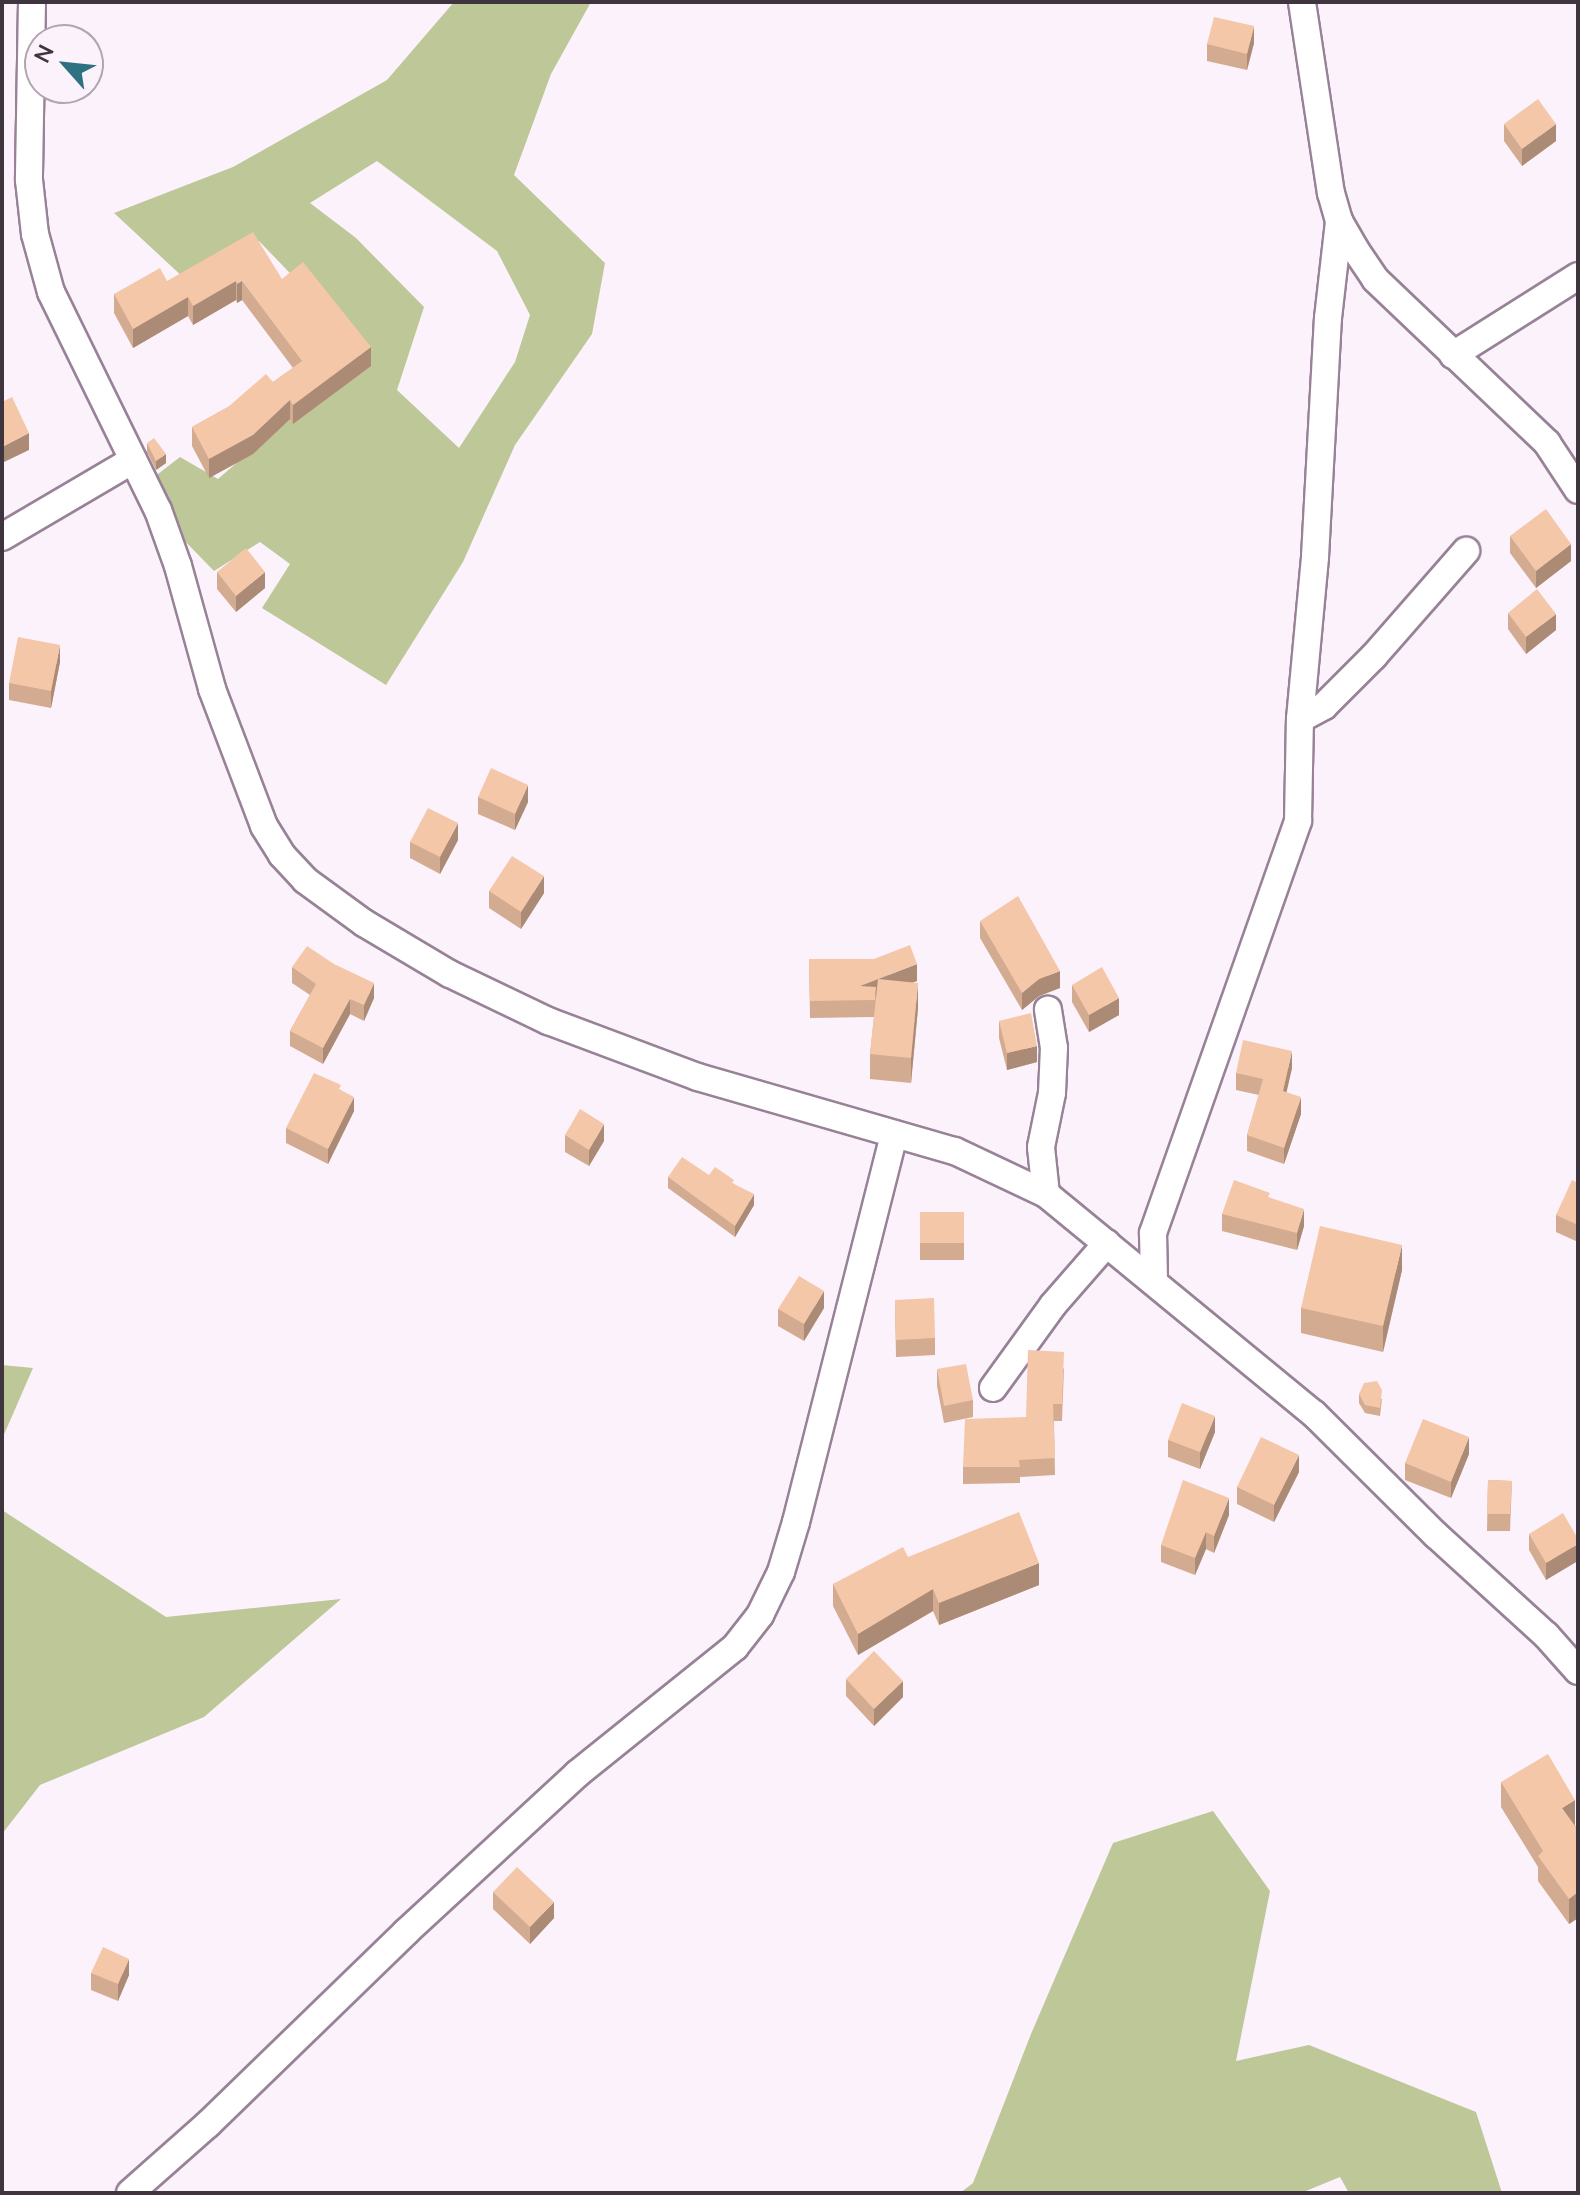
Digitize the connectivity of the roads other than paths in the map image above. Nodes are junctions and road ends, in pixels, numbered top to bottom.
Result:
1 (32, 2) edge
2 (1302, 2) edge
3 (1339, 221) junction
4 (1578, 276) edge
5 (1453, 355) junction
6 (133, 460) junction
7 (1578, 490) edge
8 (2, 537) edge
9 (1466, 551) dead end
10 (1300, 719) junction
11 (1048, 1009) dead end
12 (894, 1134) junction
13 (1046, 1194) junction
14 (1107, 1243) junction
15 (1154, 1280) junction
16 (993, 1388) dead end
17 (1578, 1671) edge
18 (130, 2193) edge

1 - 6 street
2 - 3 street
3 - 5 street
3 - 10 street
4 - 5 street
5 - 7 street
6 - 8 street
6 - 12 street
9 - 10 street
10 - 15 street
11 - 13 street
12 - 13 street
12 - 18 street
13 - 14 street
14 - 15 street
14 - 16 street
15 - 17 street

